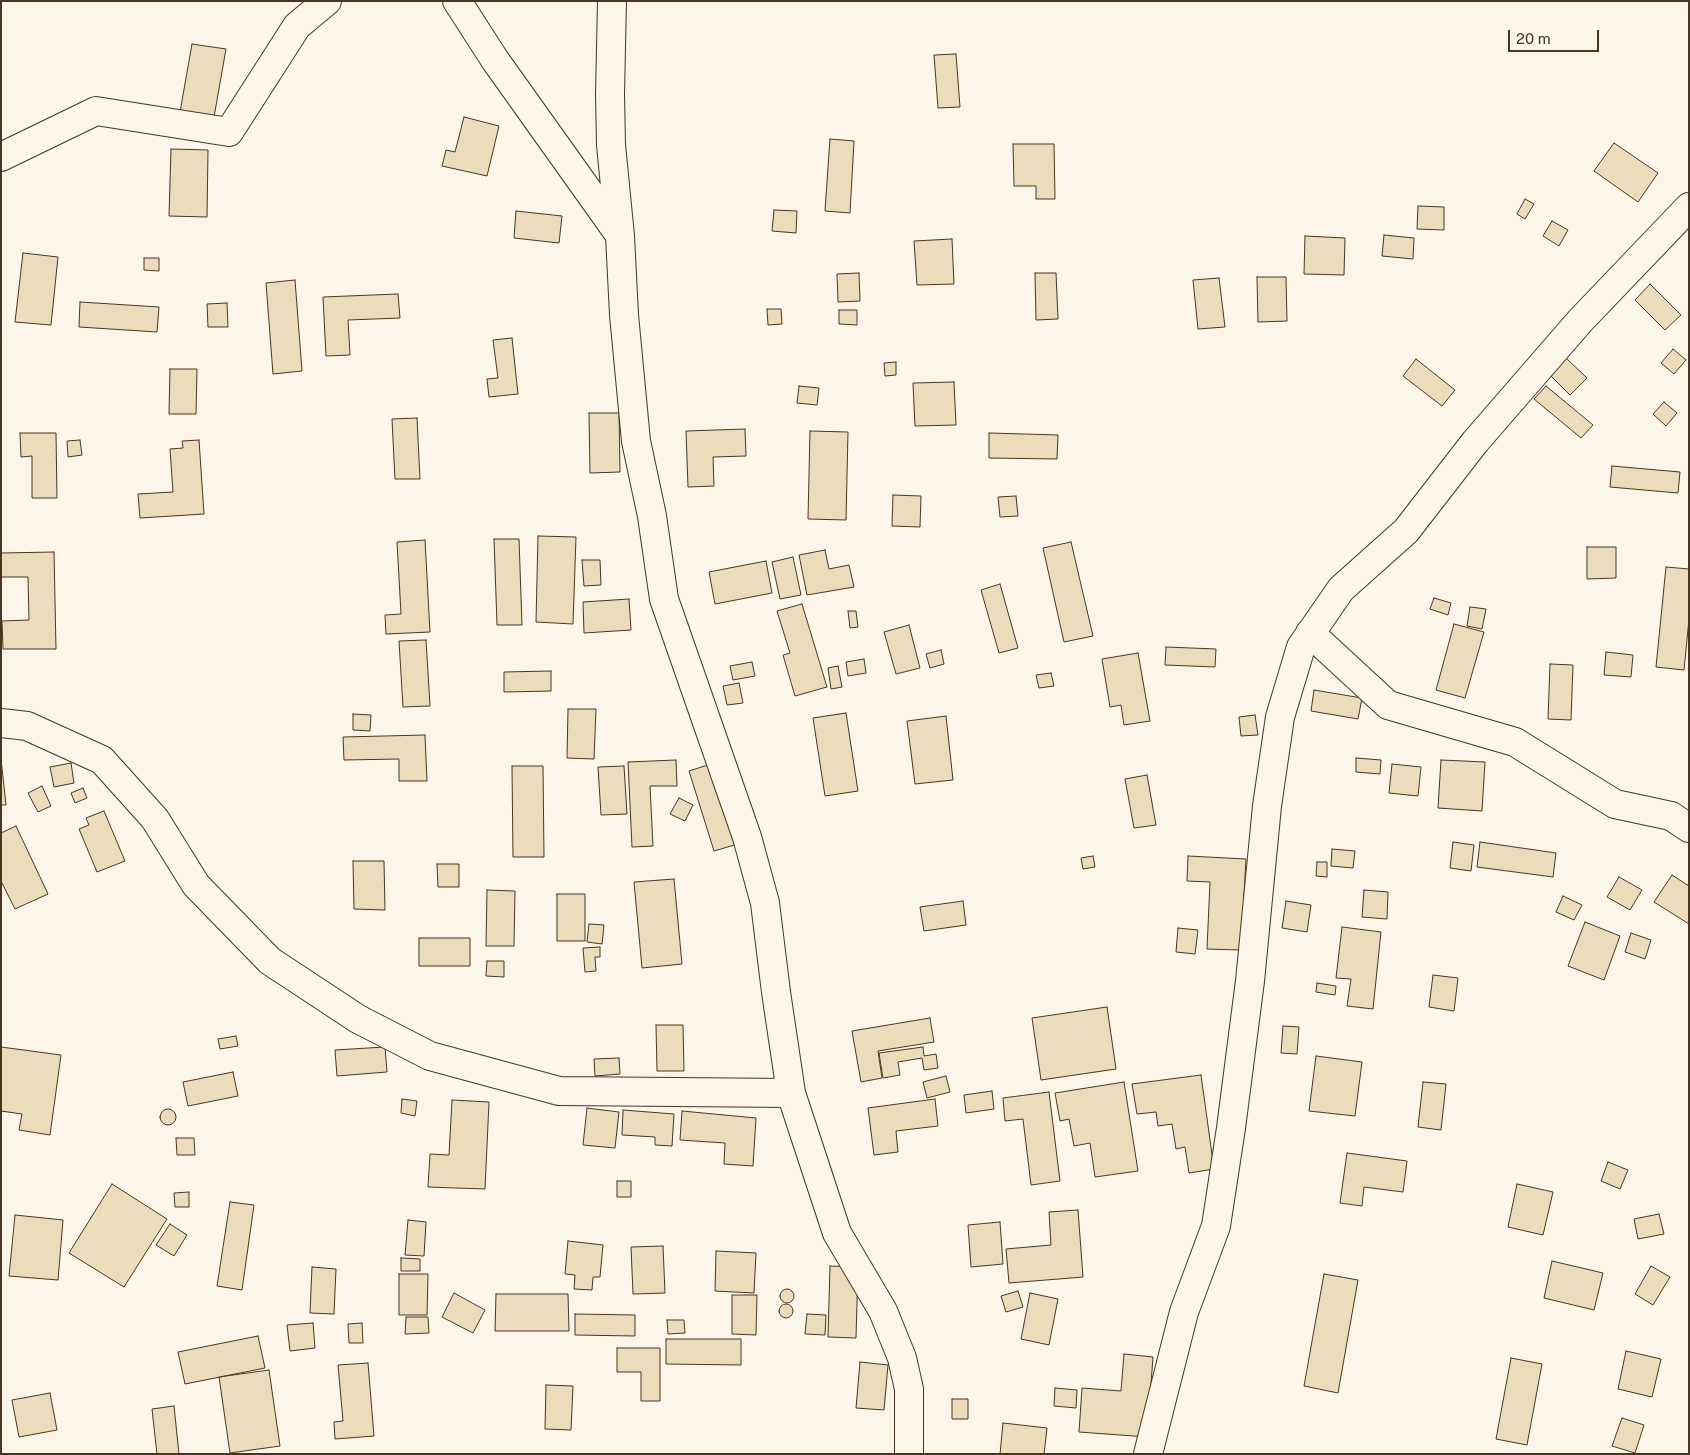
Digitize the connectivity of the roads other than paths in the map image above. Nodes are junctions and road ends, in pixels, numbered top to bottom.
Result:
1 (327, 1) edge
2 (457, 1) edge
3 (612, 1) edge
4 (1, 157) edge
5 (1689, 207) edge
6 (620, 236) junction
7 (1310, 633) junction
8 (1, 723) edge
9 (1689, 828) edge
10 (791, 1093) junction
11 (909, 1454) edge
12 (1148, 1454) edge

1 - 4 street
2 - 6 street
3 - 6 street
5 - 7 street
6 - 10 street
7 - 9 street
7 - 12 street
8 - 10 street
10 - 11 street

